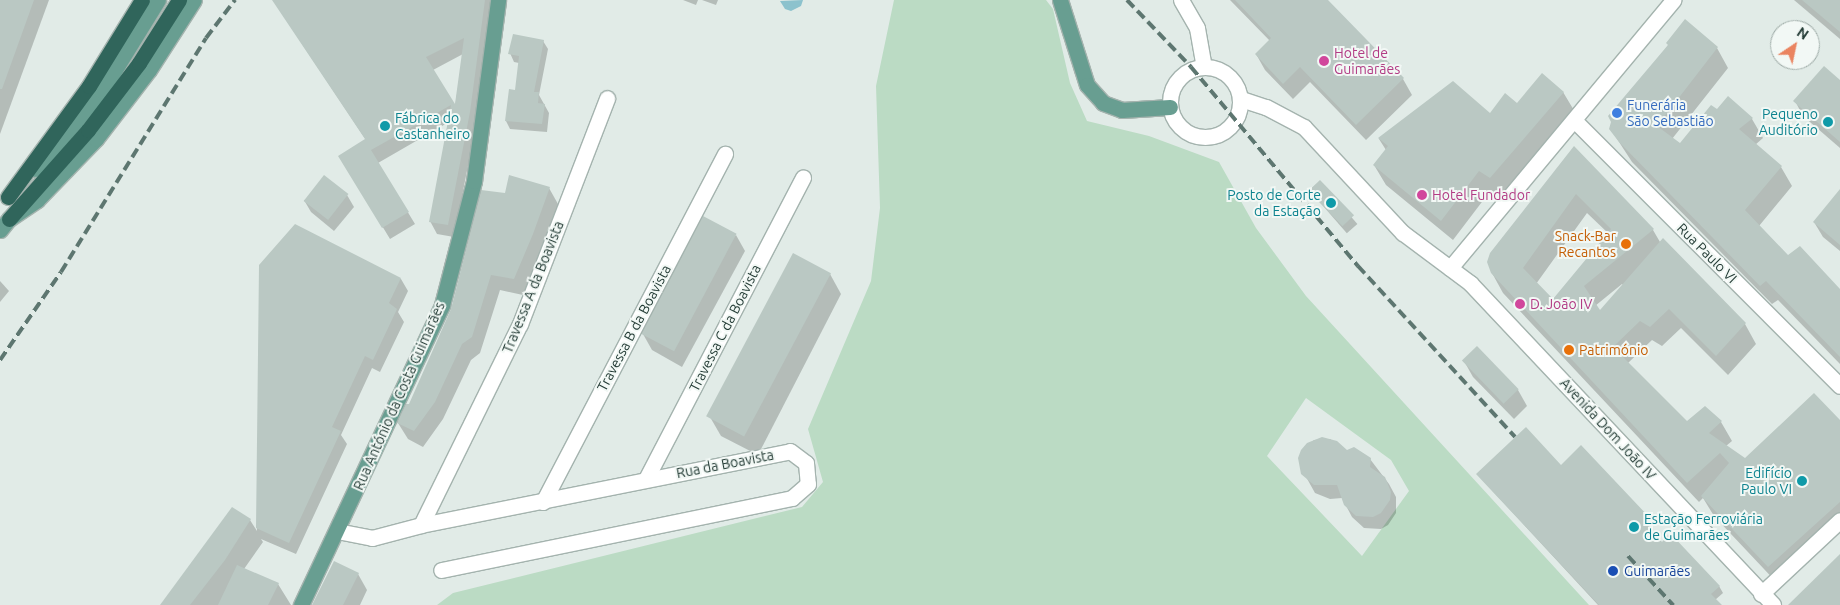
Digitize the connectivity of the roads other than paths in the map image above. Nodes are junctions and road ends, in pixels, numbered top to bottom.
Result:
1 (142, 0) edge
2 (158, 0) edge
3 (179, 0) edge
4 (194, 0) edge
5 (498, 0) edge
6 (1060, 0) edge
7 (1181, 0) edge
8 (1667, 2) edge
9 (1204, 66) junction
10 (607, 98) dead end
11 (1241, 99) junction
12 (1170, 107) junction
13 (1574, 120) junction
14 (725, 154) dead end
15 (803, 177) dead end
16 (4, 202) edge
17 (4, 224) edge
18 (1450, 268) junction
19 (1840, 386) edge
20 (646, 479) junction
21 (543, 502) junction
22 (1840, 520) edge
23 (421, 525) junction
24 (337, 531) junction
25 (441, 570) dead end
26 (1763, 599) edge
27 (301, 605) edge
28 (1773, 605) edge

1 - 16 highway
2 - 16 main road
3 - 17 highway
4 - 17 main road
5 - 24 main road, Rua António da Costa Guimarães
6 - 12 main road
7 - 9 street
8 - 13 street
9 - 11 street
9 - 12 street
10 - 23 street, Travessa A da Boavista
11 - 12 street
11 - 18 street, Avenida Dom João IV
13 - 18 street
13 - 19 street, Rua Paulo VI
14 - 21 street, Travessa B da Boavista
15 - 20 street, Travessa C da Boavista
18 - 26 street, Avenida Dom João IV
20 - 21 street, Rua da Boavista
20 - 25 street, Rua da Boavista
21 - 23 street, Rua da Boavista
22 - 26 street
23 - 24 street, Rua da Boavista
24 - 27 main road, Rua António da Costa Guimarães
26 - 28 street, Avenida Dom João IV

